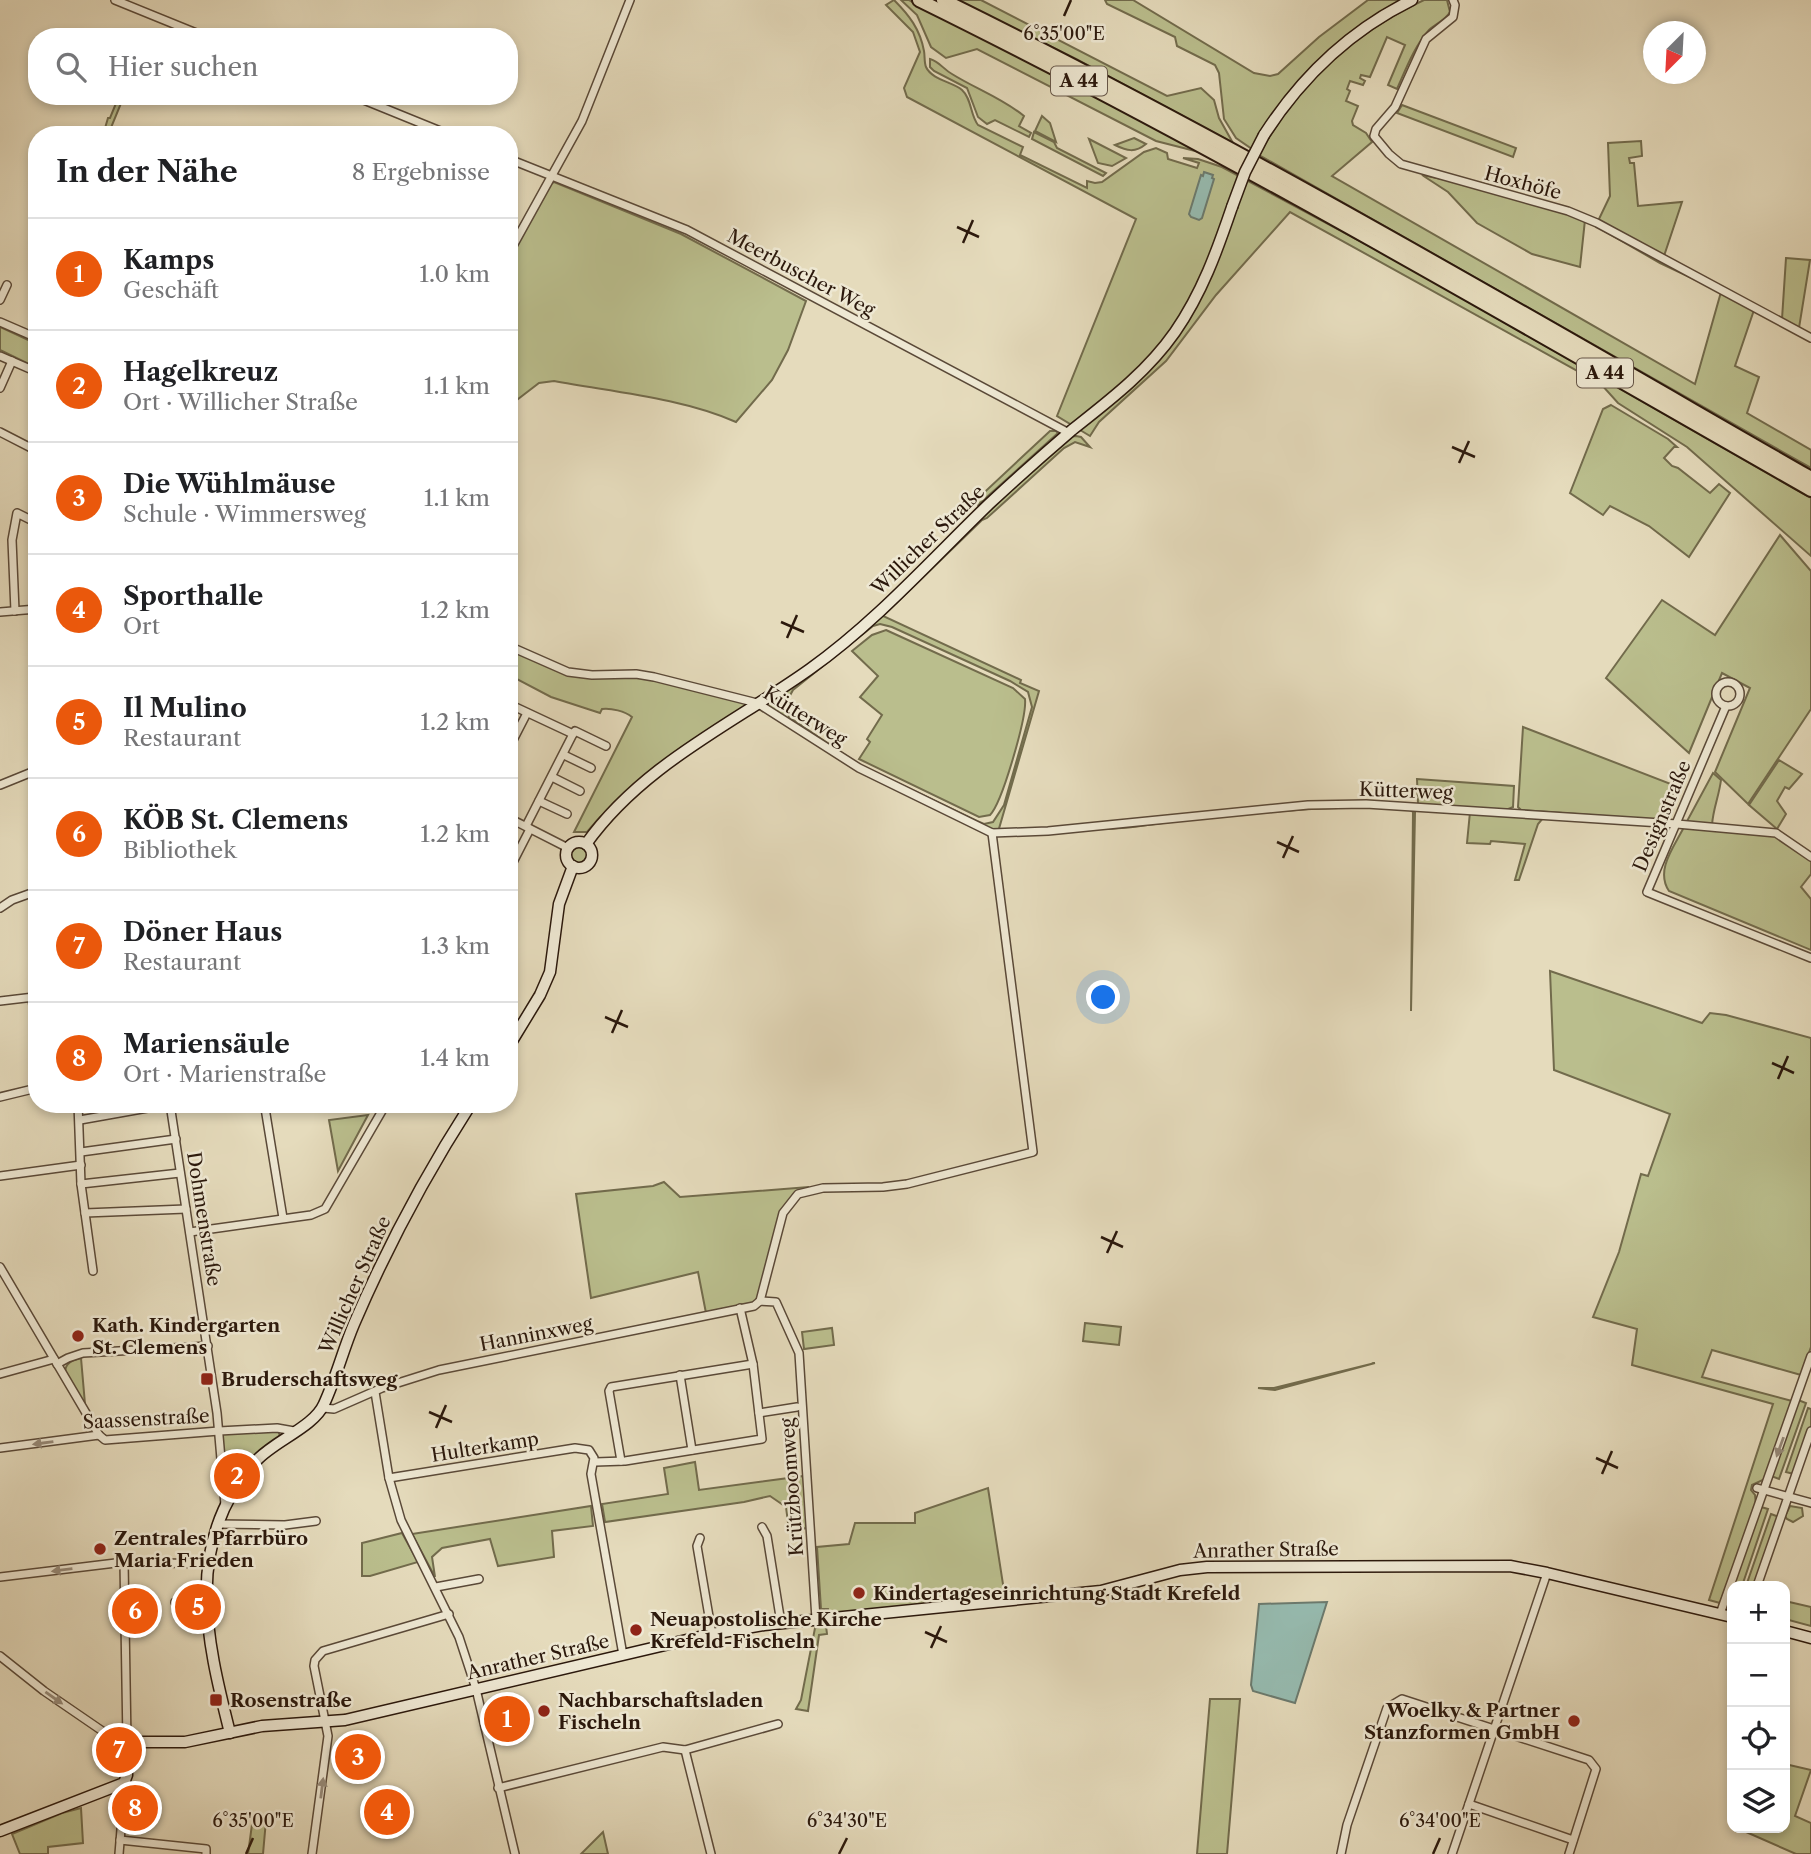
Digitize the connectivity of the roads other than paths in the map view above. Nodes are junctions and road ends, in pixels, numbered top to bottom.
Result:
1 (115, 0) edge
2 (630, 0) edge
3 (919, 0) edge
4 (943, 0) edge
5 (1412, 0) edge
6 (1453, 0) edge
7 (184, 28) edge
8 (376, 105) edge
9 (428, 126) edge
10 (518, 162) edge
11 (551, 175) junction
12 (518, 236) edge
13 (7, 285) dead end
14 (0, 300) edge
15 (0, 321) edge
16 (28, 333) edge
17 (1811, 338) edge
18 (0, 356) edge
19 (12, 361) junction
20 (28, 368) edge
21 (0, 388) edge
22 (0, 432) edge
23 (1069, 433) junction
24 (28, 446) edge
25 (1811, 478) edge
26 (1811, 490) edge
27 (28, 518) edge
28 (28, 610) edge
29 (15, 611) junction
30 (0, 612) edge
31 (518, 650) edge
32 (757, 703) junction
33 (1726, 706) dead end
34 (518, 708) edge
35 (527, 713) junction
36 (518, 730) edge
37 (573, 734) junction
38 (606, 746) dead end
39 (564, 755) junction
40 (591, 768) dead end
41 (28, 774) edge
42 (552, 777) junction
43 (0, 785) edge
44 (580, 791) dead end
45 (539, 801) junction
46 (567, 814) dead end
47 (518, 822) edge
48 (1677, 824) junction
49 (528, 827) junction
50 (992, 833) junction
51 (586, 844) junction
52 (568, 848) junction
53 (518, 850) edge
54 (1811, 857) edge
55 (573, 866) junction
56 (28, 894) edge
57 (0, 908) edge
58 (1811, 958) edge
59 (28, 998) edge
60 (0, 1001) edge
61 (518, 1031) edge
62 (28, 1090) edge
63 (0, 1097) edge
64 (79, 1113) edge
65 (119, 1113) edge
66 (172, 1113) edge
67 (266, 1113) edge
68 (381, 1113) edge
69 (465, 1113) edge
70 (80, 1120) junction
71 (176, 1139) junction
72 (81, 1152) junction
73 (80, 1165) junction
74 (180, 1173) junction
75 (0, 1176) edge
76 (81, 1184) junction
77 (186, 1209) junction
78 (85, 1213) junction
79 (283, 1218) junction
80 (190, 1232) junction
81 (0, 1267) edge
82 (93, 1271) dead end
83 (760, 1301) junction
84 (740, 1308) junction
85 (208, 1346) junction
86 (1811, 1356) edge
87 (55, 1362) junction
88 (754, 1364) junction
89 (0, 1374) edge
90 (680, 1375) junction
91 (1802, 1382) junction
92 (1811, 1385) edge
93 (374, 1392) junction
94 (797, 1407) dead end
95 (323, 1408) junction
96 (759, 1413) junction
97 (219, 1431) junction
98 (294, 1431) junction
99 (1811, 1431) edge
100 (99, 1435) junction
101 (0, 1448) edge
102 (692, 1450) junction
103 (621, 1461) junction
104 (595, 1462) junction
105 (389, 1478) junction
106 (1761, 1489) junction
107 (1787, 1497) junction
108 (227, 1501) junction
109 (1811, 1503) edge
110 (316, 1521) dead end
111 (217, 1524) junction
112 (762, 1527) dead end
113 (700, 1538) dead end
114 (124, 1562) junction
115 (207, 1564) junction
116 (1547, 1573) junction
117 (0, 1577) edge
118 (479, 1579) dead end
119 (1759, 1581) edge
120 (436, 1587) junction
121 (206, 1601) junction
122 (175, 1602) dead end
123 (449, 1614) junction
124 (1720, 1614) junction
125 (1727, 1616) edge
126 (816, 1619) junction
127 (781, 1623) junction
128 (1790, 1632) edge
129 (712, 1634) junction
130 (1811, 1638) edge
131 (0, 1656) edge
132 (623, 1656) junction
133 (476, 1689) junction
134 (326, 1723) junction
135 (778, 1724) dead end
136 (1493, 1728) junction
137 (230, 1733) junction
138 (127, 1742) junction
139 (685, 1750) junction
140 (126, 1780) junction
141 (498, 1788) junction
142 (1469, 1804) junction
143 (0, 1831) edge
144 (120, 1840) junction
145 (1573, 1840) junction
146 (119, 1854) edge
147 (206, 1854) edge
148 (312, 1854) edge
149 (515, 1854) edge
150 (711, 1854) edge
151 (1341, 1854) edge
152 (1452, 1854) edge
153 (1569, 1854) edge

1 - 7 street
2 - 11 street
3 - 26 highway, A 44
4 - 25 highway, A 44
5 - 23 street, Willicher Straße, bridge
6 - 17 street, Hoxhöfe
8 - 9 street
10 - 11 street, Meerbuscher Weg
11 - 12 street
11 - 23 street, Meerbuscher Weg
13 - 14 street
15 - 16 street
18 - 19 street
19 - 20 street
19 - 21 street
22 - 24 street
23 - 32 street, Willicher Straße
27 - 29 street
28 - 29 street
29 - 30 street
31 - 32 street, Kütterweg
32 - 50 street, Kütterweg
32 - 51 street, Willicher Straße
33 - 48 street, Designstraße
34 - 35 street
35 - 36 street
35 - 37 street
37 - 38 street
37 - 39 street
39 - 40 street
39 - 42 street
41 - 43 street
42 - 44 street
42 - 45 street
45 - 46 street
45 - 49 street
47 - 49 street
48 - 50 street, Kütterweg
48 - 54 street, Kütterweg
48 - 58 street, Designstraße
49 - 52 street
49 - 53 street
50 - 83 street
51 - 52 street
51 - 55 street
52 - 55 street
55 - 61 street
56 - 57 street
59 - 60 street
62 - 63 street
64 - 70 street
65 - 70 street
66 - 71 street, Dohmenstraße
67 - 79 street
68 - 79 street
69 - 95 street, Willicher Straße
70 - 72 street
71 - 72 street
71 - 74 street, Dohmenstraße
72 - 73 street
73 - 75 street
73 - 76 street
74 - 76 street
74 - 77 street, Dohmenstraße
76 - 78 street
77 - 78 street
77 - 80 street, Dohmenstraße
78 - 82 street
79 - 80 street
80 - 85 street, Dohmenstraße
81 - 87 street
83 - 84 street, Hanninxweg
83 - 126 street, Krützboomweg
84 - 88 street
84 - 93 street, Hanninxweg
85 - 87 street
85 - 97 street, Dohmenstraße
86 - 91 street
87 - 89 street
87 - 100 street
88 - 90 street
88 - 96 street
90 - 102 street
90 - 103 street
91 - 92 street
91 -> 106 street
93 - 95 street, Hanninxweg
93 - 105 street
94 - 96 street
95 - 98 street
96 - 102 street
97 - 98 street, Saassenstraße
97 - 100 street, Saassenstraße
97 - 108 street, Dohmenstraße
98 - 108 street
99 - 107 street
100 -> 101 street, Saassenstraße
102 - 103 street
103 - 104 street
104 - 105 street, Hulterkamp
104 - 132 street
105 - 120 street
106 - 107 street
106 - 124 street
107 - 109 street
107 - 119 street
108 - 111 street
110 - 111 street
111 - 115 street
112 - 127 street
113 - 129 street
114 - 115 street
114 -> 117 street
114 - 138 street
115 - 121 street
116 - 124 street, Anrather Straße
116 - 126 street, Anrather Straße
116 - 136 street
118 - 120 street
120 - 123 street
121 - 122 street
121 - 137 street
123 - 133 street
123 - 134 street
124 - 125 street, Anrather Straße
126 - 127 street, Anrather Straße
127 - 129 street, Anrather Straße
128 - 130 street
129 - 132 street, Anrather Straße
131 -> 138 street, Anrather Straße
132 - 133 street, Anrather Straße
133 - 134 street, Anrather Straße
133 - 141 street
134 - 137 street, Anrather Straße
148 -> 134 street
135 - 139 street
136 - 142 street
136 - 145 street
136 - 151 street
137 - 138 street, Anrather Straße
138 - 140 street
139 - 141 street
139 - 150 street
140 - 143 street
140 - 144 street
141 - 149 street
142 - 145 street
142 - 152 street
144 - 146 street
144 - 147 street
145 - 153 street

